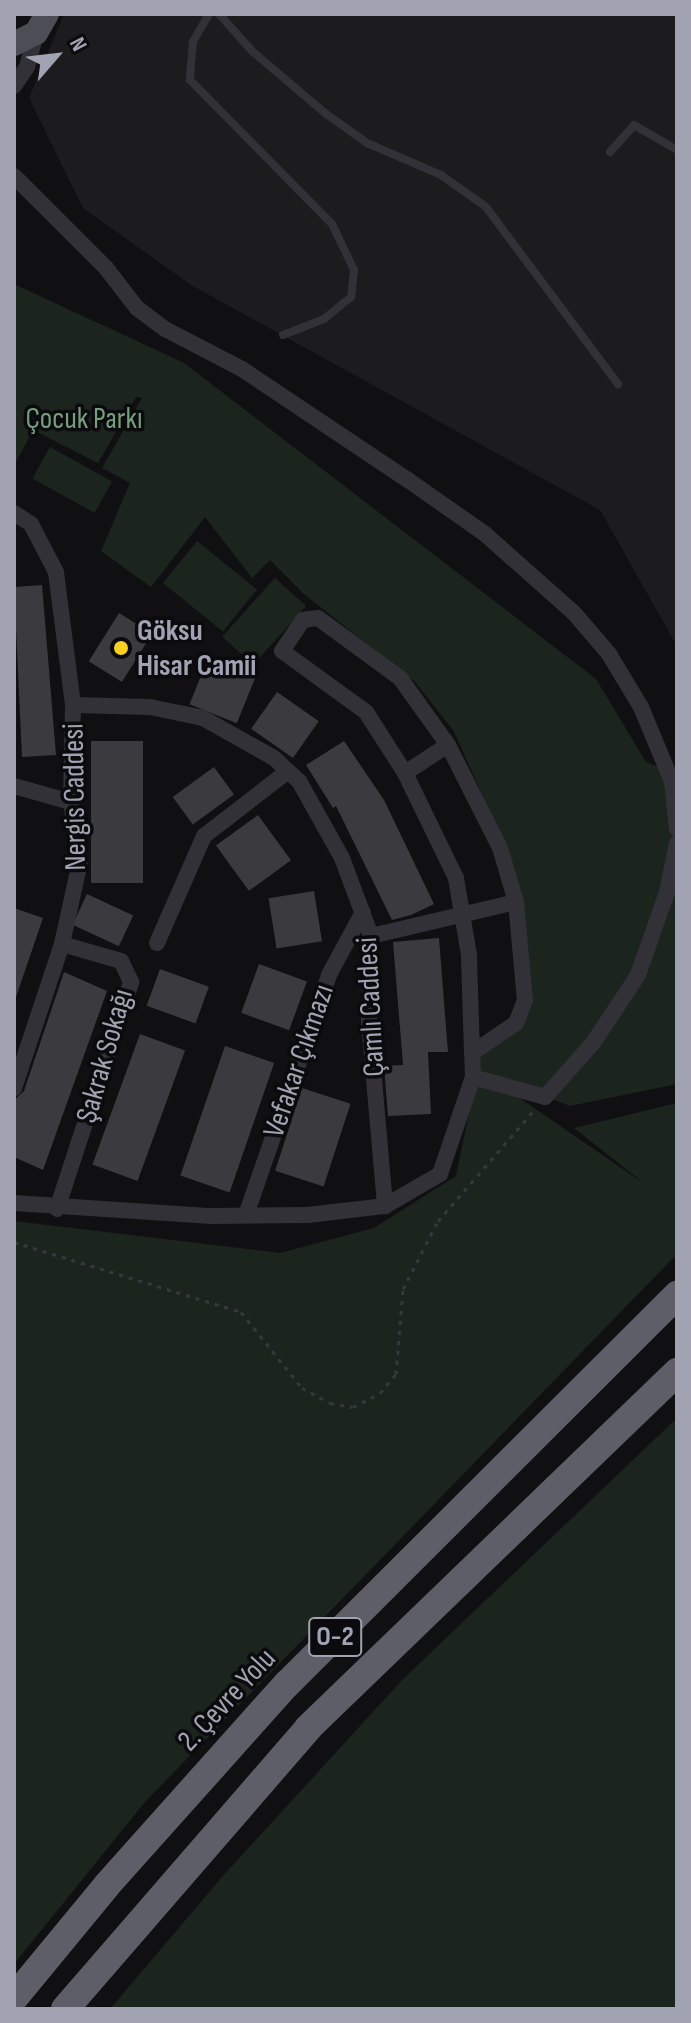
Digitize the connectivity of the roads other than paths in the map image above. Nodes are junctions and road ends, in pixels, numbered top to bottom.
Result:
1 (209, 14) edge
2 (219, 14) edge
3 (34, 26) edge
4 (14, 86) edge
5 (677, 150) edge
6 (610, 152) dead end
7 (14, 176) edge
8 (283, 335) dead end
9 (618, 384) dead end
10 (14, 513) edge
11 (73, 705) junction
12 (448, 745) junction
13 (288, 771) junction
14 (405, 773) junction
15 (14, 786) edge
16 (71, 802) junction
17 (677, 829) edge
18 (677, 843) edge
19 (516, 902) junction
20 (363, 912) junction
21 (463, 915) junction
22 (371, 936) junction
23 (157, 943) dead end
24 (62, 944) junction
25 (472, 1053) junction
26 (473, 1077) junction
27 (14, 1088) edge
28 (14, 1203) edge
29 (385, 1206) junction
30 (57, 1209) junction
31 (246, 1215) junction
32 (677, 1295) edge
33 (677, 1372) edge
34 (14, 1998) edge
35 (65, 2009) edge

1 - 8 lane
2 - 9 lane
3 - 4 street
5 - 6 lane
7 - 17 street
10 - 11 street, Nergis Caddesi
11 - 13 street, Çamlı Caddesi
11 - 16 street, Nergis Caddesi
12 - 14 street
12 - 14 street
12 - 19 street
13 - 20 street, Çamlı Caddesi
13 - 23 street
14 - 21 street
15 - 16 street
16 - 24 street, Nergis Caddesi
18 - 26 street
19 - 21 street
19 - 25 street
20 - 22 street, Çamlı Caddesi
20 - 31 street, Vefakar Çıkmazı
21 - 22 street
21 - 25 street
22 - 29 street, Çamlı Caddesi
24 - 27 street, Nergis Caddesi
24 - 30 street, Şakrak Sokağı
25 - 26 street
26 - 29 street
28 - 30 street
29 - 31 street
30 - 31 street
32 - 34 highway, 2. Çevre Yolu / O-2
33 - 35 highway, O-2

